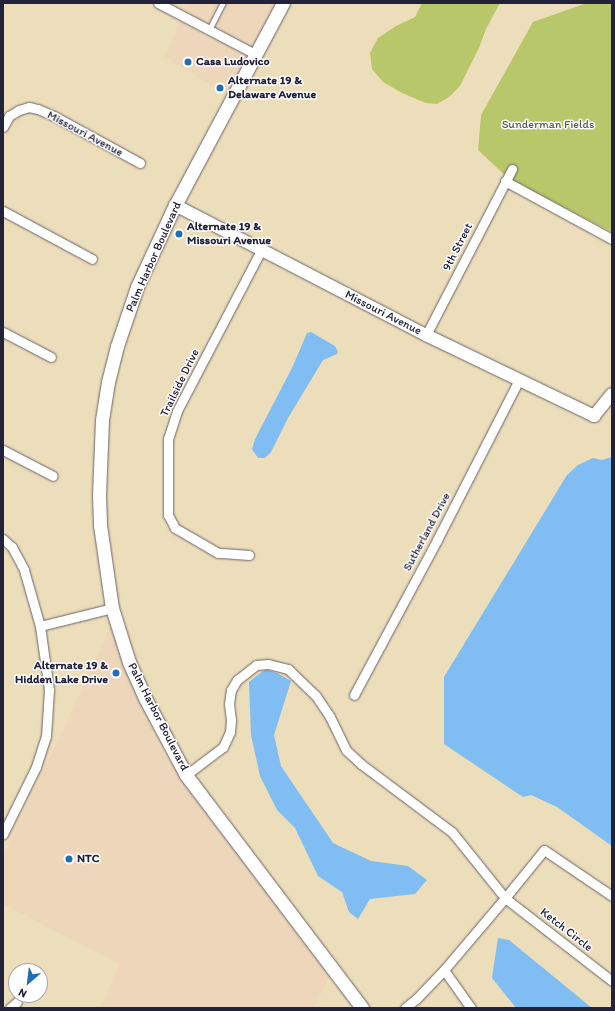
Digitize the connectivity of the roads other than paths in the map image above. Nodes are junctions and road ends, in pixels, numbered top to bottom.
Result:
1 (158, 3) edge
2 (223, 3) edge
3 (283, 3) edge
4 (209, 30) junction
5 (255, 54) junction
6 (3, 127) edge
7 (140, 163) dead end
8 (512, 169) dead end
9 (505, 181) junction
10 (175, 206) junction
11 (3, 211) edge
12 (612, 239) edge
13 (261, 250) junction
14 (92, 259) dead end
15 (3, 332) edge
16 (426, 335) junction
17 (51, 357) dead end
18 (519, 380) junction
19 (612, 394) edge
20 (3, 450) edge
21 (53, 476) dead end
22 (3, 539) edge
23 (249, 555) dead end
24 (112, 608) junction
25 (40, 626) junction
26 (354, 695) dead end
27 (186, 775) junction
28 (3, 834) edge
29 (612, 896) edge
30 (505, 898) junction
31 (444, 970) junction
32 (612, 981) edge
33 (362, 1008) edge
34 (405, 1008) edge
35 (471, 1008) edge

1 - 4 street
2 - 4 lane
3 - 5 main road, Palm Harbor Boulevard
4 - 5 street
5 - 10 main road, Palm Harbor Boulevard
6 - 7 street, Missouri Avenue
8 - 9 street, 9th Street
9 - 12 street
9 - 16 street, 9th Street
10 - 13 street, Missouri Avenue
10 - 24 main road, Palm Harbor Boulevard
11 - 14 street
13 - 16 street, Missouri Avenue
13 - 23 street, Trailside Drive
15 - 17 street
16 - 18 street, Missouri Avenue
18 - 19 street, Missouri Avenue
18 - 26 street, Sutherland Drive
20 - 21 street
22 - 25 street
24 - 25 street
24 - 27 main road, Palm Harbor Boulevard
25 - 28 street
27 - 30 street, Ketch Circle
27 - 33 main road, Palm Harbor Boulevard
29 - 30 street
30 - 31 street
30 - 32 street, Ketch Circle
31 - 34 street
31 - 35 street

